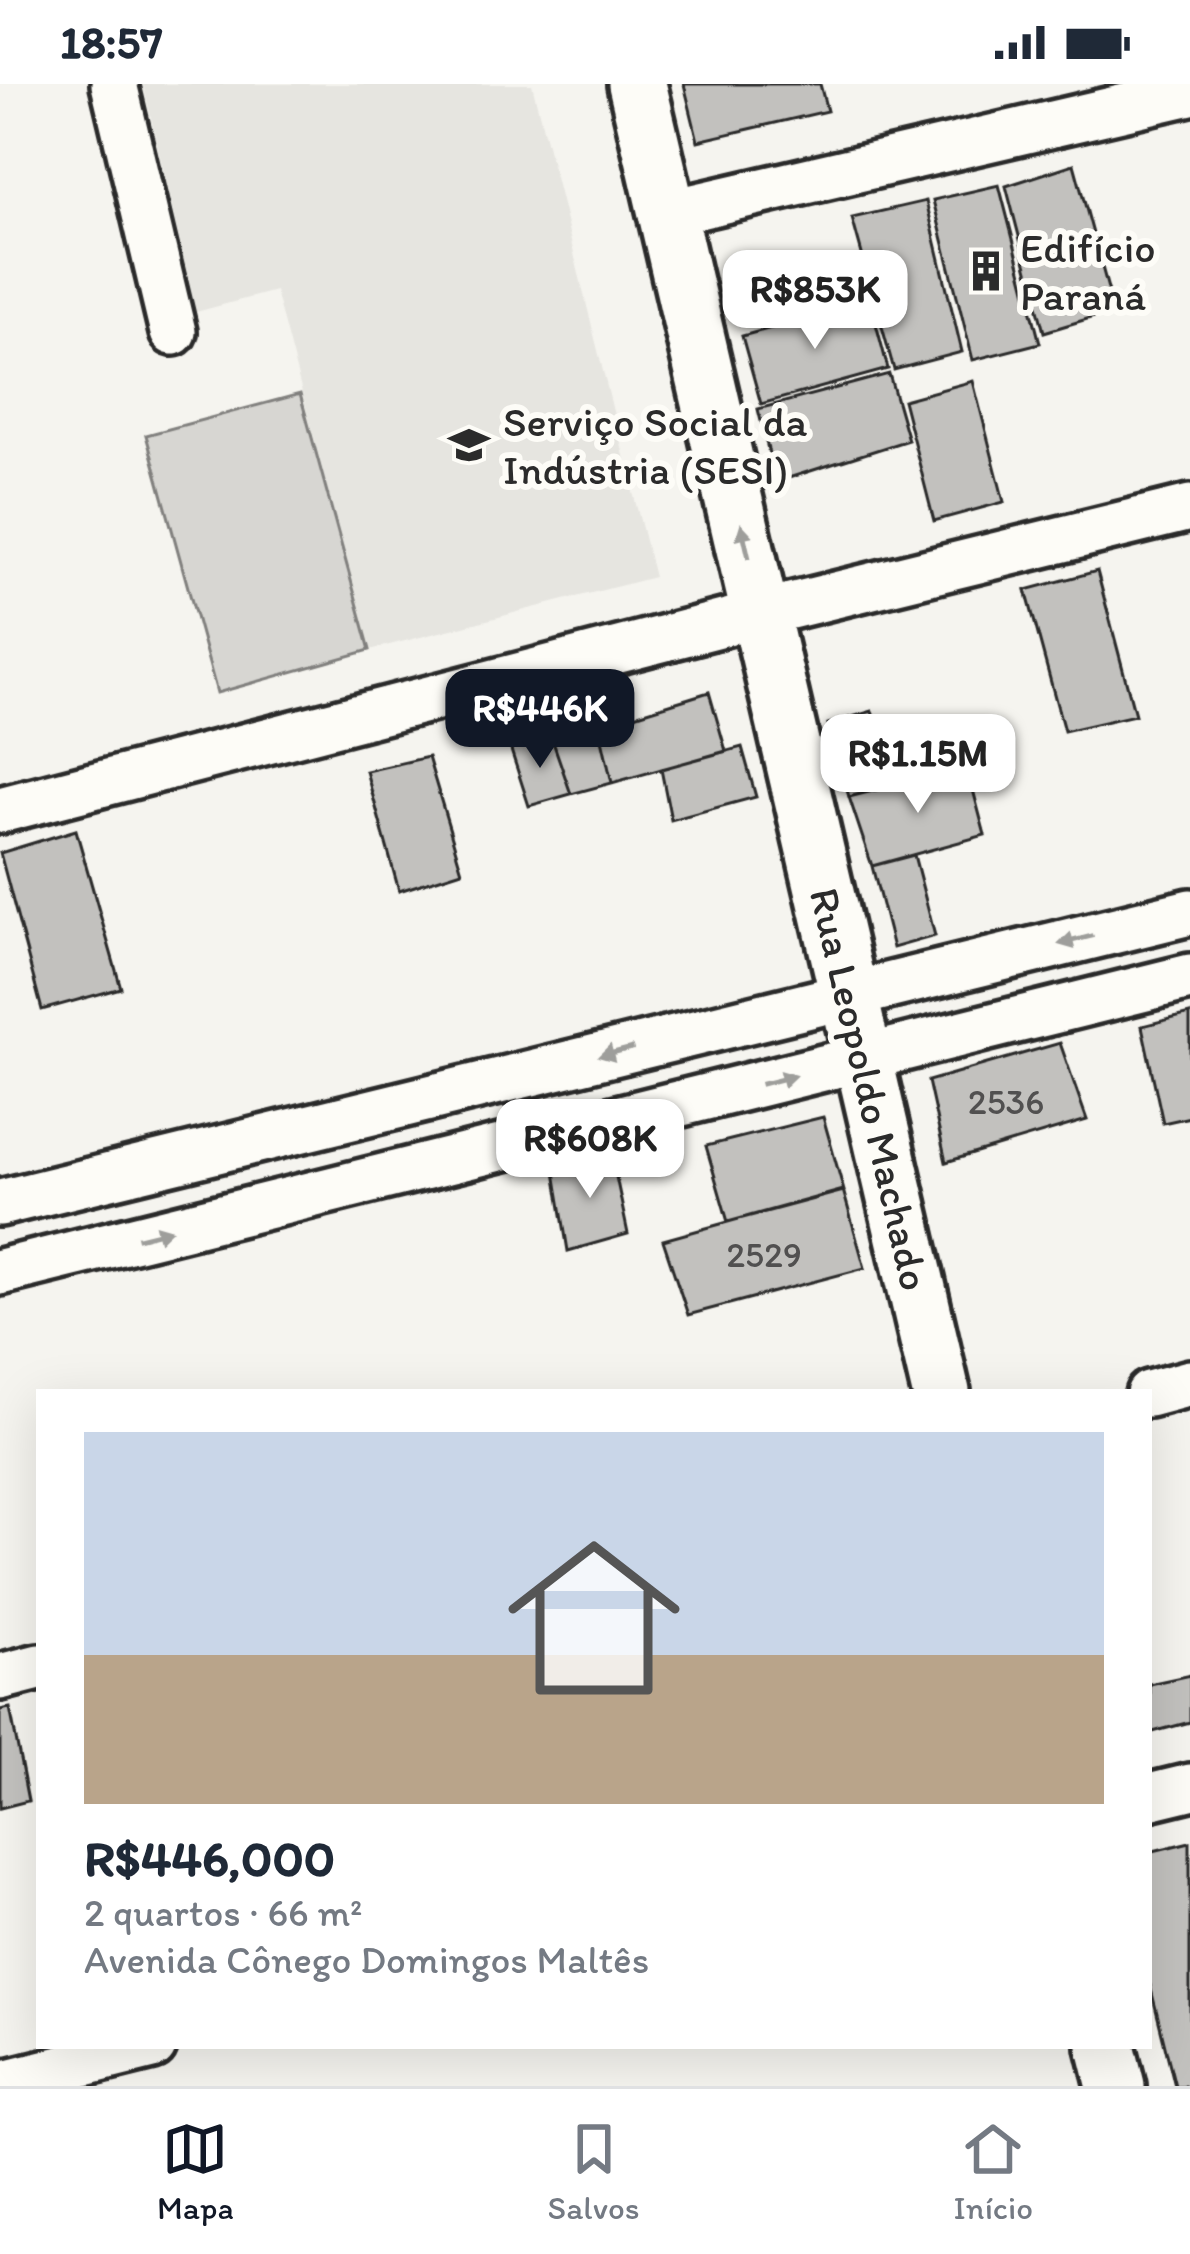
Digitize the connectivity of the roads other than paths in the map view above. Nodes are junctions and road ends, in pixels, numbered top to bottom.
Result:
1 (114, 84) edge
2 (637, 84) edge
3 (1190, 92) edge
4 (668, 213) junction
5 (173, 332) dead end
6 (1190, 508) edge
7 (762, 613) junction
8 (0, 810) edge
9 (1190, 912) edge
10 (1190, 977) edge
11 (848, 995) junction
12 (864, 1059) junction
13 (508, 1078) junction
14 (527, 1143) junction
15 (87, 1182) junction
16 (0, 1203) edge
17 (102, 1246) junction
18 (0, 1272) edge
19 (1190, 1383) edge
20 (940, 1389) edge
21 (1152, 1393) edge
22 (36, 1668) edge
23 (0, 1677) edge
24 (1190, 1786) edge
25 (1152, 1796) edge
26 (141, 2049) edge
27 (1107, 2049) edge
28 (0, 2084) edge
29 (1116, 2086) edge

1 - 5 street
2 - 4 main road, Rua Leopoldo Machado
3 - 4 street
7 -> 4 main road, Rua Leopoldo Machado
6 - 7 street
7 - 8 street
7 - 11 main road, Rua Leopoldo Machado
9 -> 11 street
10 - 12 street
11 - 12 main road, Rua Leopoldo Machado
11 -> 13 street
14 -> 12 street
12 - 20 main road, Rua Leopoldo Machado
13 - 14 street
13 - 15 street
17 -> 14 street
15 - 16 street
15 - 17 street
17 - 18 street
19 - 21 street
22 - 23 street
24 - 25 street
26 - 28 street
27 - 29 main road

